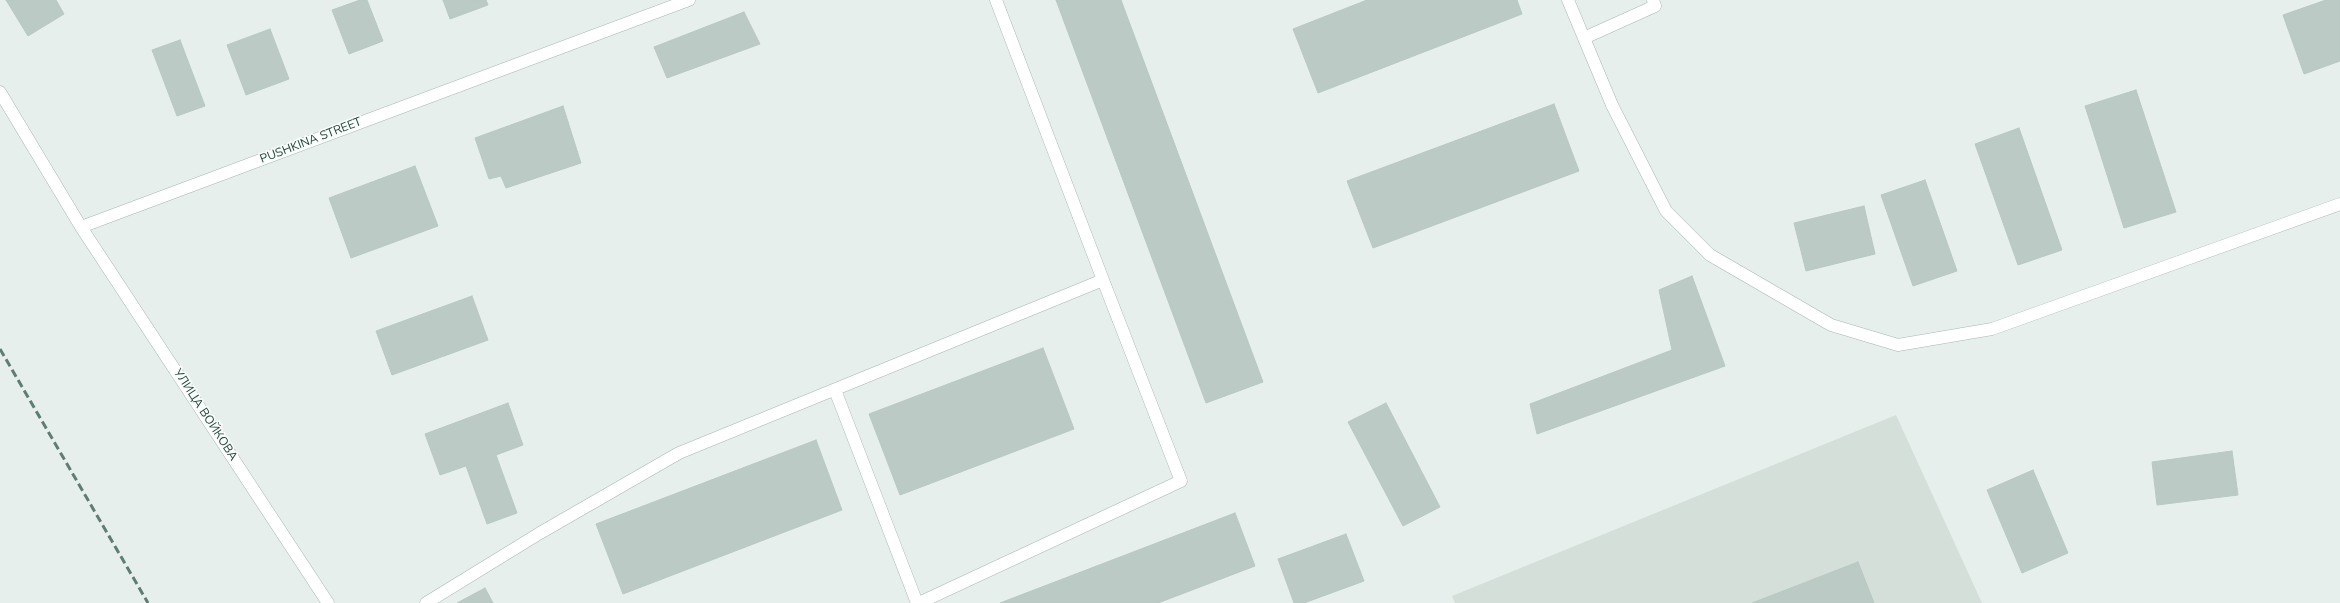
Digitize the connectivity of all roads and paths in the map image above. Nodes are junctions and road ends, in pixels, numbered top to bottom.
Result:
1 (689, 0) edge
2 (996, 0) edge
3 (1568, 0) edge
4 (1653, 0) edge
5 (1584, 38) junction
6 (0, 92) edge
7 (2340, 204) edge
8 (81, 227) junction
9 (1103, 280) junction
10 (835, 390) junction
11 (328, 603) edge
12 (426, 603) edge
13 (918, 603) edge

1 - 8 street, PUSHKINA STREET
2 - 9 street
3 - 5 street
4 - 5 street
5 - 7 street
6 - 8 street
8 - 11 street, УЛИЦА ВОЙКОВА
9 - 10 street
9 - 13 street
10 - 12 street
10 - 13 street

